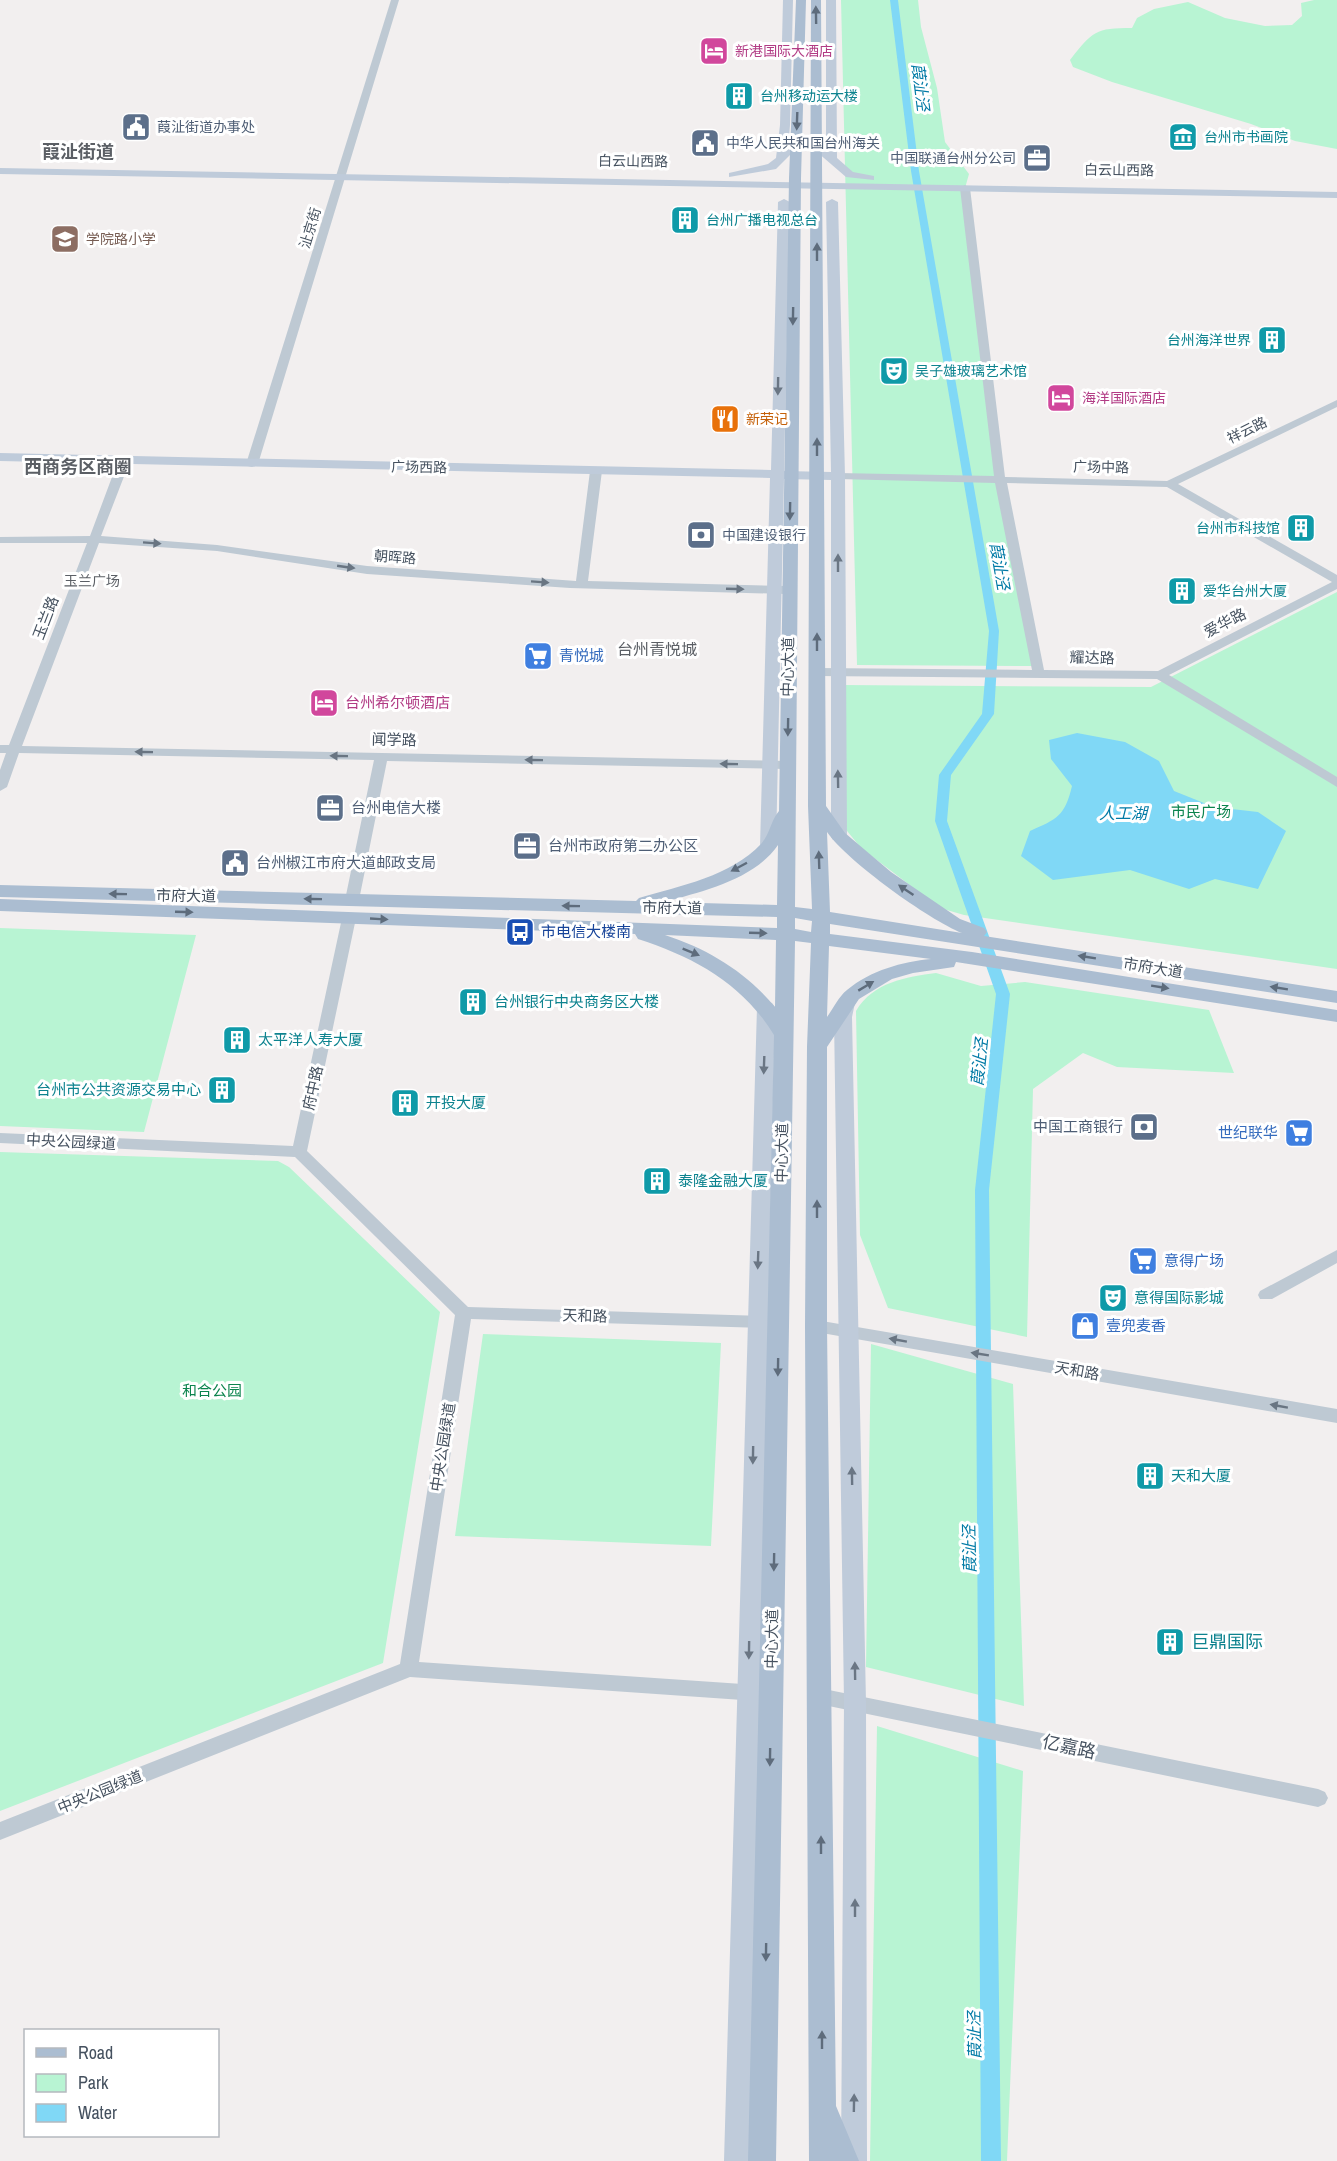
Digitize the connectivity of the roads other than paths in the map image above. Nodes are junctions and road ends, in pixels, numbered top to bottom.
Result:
1 (395, 0) edge
2 (788, 0) edge
3 (801, 0) edge
4 (816, 0) edge
5 (831, 0) edge
6 (796, 144) junction
7 (818, 148) junction
8 (781, 159) junction
9 (831, 160) junction
10 (0, 165) edge
11 (0, 171) edge
12 (341, 174) junction
13 (706, 180) junction
14 (794, 181) junction
15 (818, 182) junction
16 (894, 183) junction
17 (935, 184) junction
18 (965, 188) junction
19 (1337, 189) edge
20 (1337, 195) edge
21 (784, 202) junction
22 (832, 202) junction
23 (817, 215) junction
24 (794, 216) junction
25 (1337, 403) edge
26 (0, 457) edge
27 (124, 461) junction
28 (252, 464) junction
29 (596, 471) junction
30 (783, 475) junction
31 (817, 476) junction
32 (838, 476) junction
33 (995, 480) junction
34 (1169, 484) junction
35 (94, 539) junction
36 (0, 540) edge
37 (1337, 582) edge
38 (582, 584) junction
39 (774, 590) junction
40 (789, 590) junction
41 (817, 672) junction
42 (838, 672) junction
43 (1039, 674) junction
44 (1160, 675) junction
45 (0, 749) edge
46 (14, 749) junction
47 (381, 756) junction
48 (770, 765) junction
49 (788, 765) junction
50 (1337, 783) edge
51 (0, 787) edge
52 (817, 806) junction
53 (787, 807) junction
54 (839, 837) junction
55 (768, 847) junction
56 (0, 891) edge
57 (0, 905) edge
58 (630, 907) junction
59 (351, 909) junction
60 (786, 911) junction
61 (821, 915) junction
62 (616, 927) junction
63 (955, 930) junction
64 (785, 933) junction
65 (821, 939) junction
66 (981, 960) junction
67 (1337, 997) edge
68 (846, 1003) junction
69 (766, 1007) junction
70 (1337, 1016) edge
71 (784, 1036) junction
72 (817, 1047) junction
73 (0, 1138) edge
74 (299, 1152) junction
75 (1337, 1256) edge
76 (1266, 1295) dead end
77 (464, 1313) junction
78 (768, 1322) junction
79 (816, 1326) junction
80 (850, 1331) junction
81 (1337, 1416) edge
82 (410, 1670) junction
83 (760, 1693) junction
84 (819, 1696) junction
85 (855, 1703) junction
86 (1318, 1798) dead end
87 (0, 1831) edge
88 (823, 2104) junction
89 (760, 2158) edge
90 (737, 2161) edge
91 (823, 2161) edge
92 (845, 2161) edge
93 (854, 2161) edge

1 - 12 street, 沚京街
2 - 8 main road
3 -> 6 main road, 中心大道
7 -> 4 main road, 中心大道
5 - 9 main road
6 - 8 main road
6 - 14 main road, 中心大道
7 - 9 main road
7 - 15 main road, 中心大道
8 - 13 main road
9 - 16 main road
10 - 12 main road, 白云山西路
11 - 12 main road, 白云山西路
12 - 13 main road, 白云山西路
12 - 28 street, 沚京街
13 - 14 main road, 白云山西路
13 - 21 main road, 白云山西路
14 - 15 main road, 白云山西路
14 - 24 main road, 中心大道
15 - 16 main road, 白云山西路
15 - 23 main road, 中心大道
16 - 17 main road, 白云山西路
16 - 22 main road
17 - 18 main road, 白云山西路
17 - 19 main road, 白云山西路
18 - 20 main road, 白云山西路
18 - 33 street
21 - 24 main road, 白云山西路
21 -> 30 main road
22 - 23 main road
22 - 32 main road
31 -> 23 main road, 中心大道
24 -> 30 main road, 中心大道
25 - 34 street, 祥云路
26 - 27 main road, 广场西路
27 - 28 main road, 广场西路
27 - 35 street, 玉兰路
28 - 29 main road, 广场西路
29 - 30 main road, 广场西路
29 - 38 street
30 - 31 main road, 广场西路
30 - 39 main road
30 -> 40 main road, 中心大道
31 - 32 main road, 广场西路
41 -> 31 main road, 中心大道
32 - 33 street, 广场中路
42 -> 32 main road
33 - 34 street, 广场中路
33 - 43 street
34 - 37 street, 广场中路
35 - 36 street, 朝晖路
35 -> 38 street, 朝晖路
35 - 46 street, 玉兰路
37 - 44 street, 爱华路
38 -> 39 street, 朝晖路
39 - 40 street, 朝晖路
39 - 48 main road
40 -> 49 main road, 中心大道
41 - 42 street, 耀达路
41 - 52 main road, 中心大道
42 - 43 street, 耀达路
54 -> 42 main road
43 - 44 street, 耀达路
44 - 50 street
45 - 46 street, 闻学路
47 -> 46 street, 闻学路
46 - 51 street, 玉兰路
48 -> 47 street, 闻学路
47 - 59 street, 府中路
48 - 49 street, 闻学路
48 - 55 main road
49 - 53 main road, 中心大道
52 - 54 main road
61 -> 52 main road, 中心大道
53 - 55 main road
53 - 60 main road, 中心大道
63 -> 54 main road
55 -> 58 main road
59 -> 56 main road, 市府大道
57 -> 59 main road, 市府大道
58 -> 59 main road, 市府大道
58 - 60 main road, 市府大道
59 -> 62 main road, 市府大道
59 - 74 street, 府中路
60 - 61 main road, 市府大道
60 - 64 main road, 中心大道
61 - 63 main road, 市府大道
61 - 65 main road, 中心大道
62 -> 64 main road, 市府大道
62 -> 69 main road
67 -> 63 main road, 市府大道
64 - 65 main road, 市府大道
64 - 71 main road, 中心大道
65 - 66 main road, 市府大道
65 - 72 main road, 中心大道
68 -> 66 main road
66 -> 70 main road, 市府大道
68 - 72 main road
68 - 80 main road
69 - 71 main road
69 -> 78 main road
71 - 78 main road, 中心大道
79 -> 72 main road, 中心大道
73 - 74 street, 中央公园绿道
74 - 77 street
75 - 76 street
77 - 78 street, 天和路
77 - 82 street, 中央公园绿道
78 -> 83 main road, 中心大道
79 - 80 street, 天和路
79 - 84 main road, 中心大道
81 -> 80 street, 天和路
85 -> 80 main road
82 - 83 street
82 - 87 street, 中央公园绿道
83 -> 89 main road, 中心大道
83 - 90 main road
84 - 85 street, 亿嘉路
88 -> 84 main road, 中心大道
85 - 86 street, 亿嘉路
93 -> 85 main road
88 - 91 main road, 中心大道
88 - 92 main road

